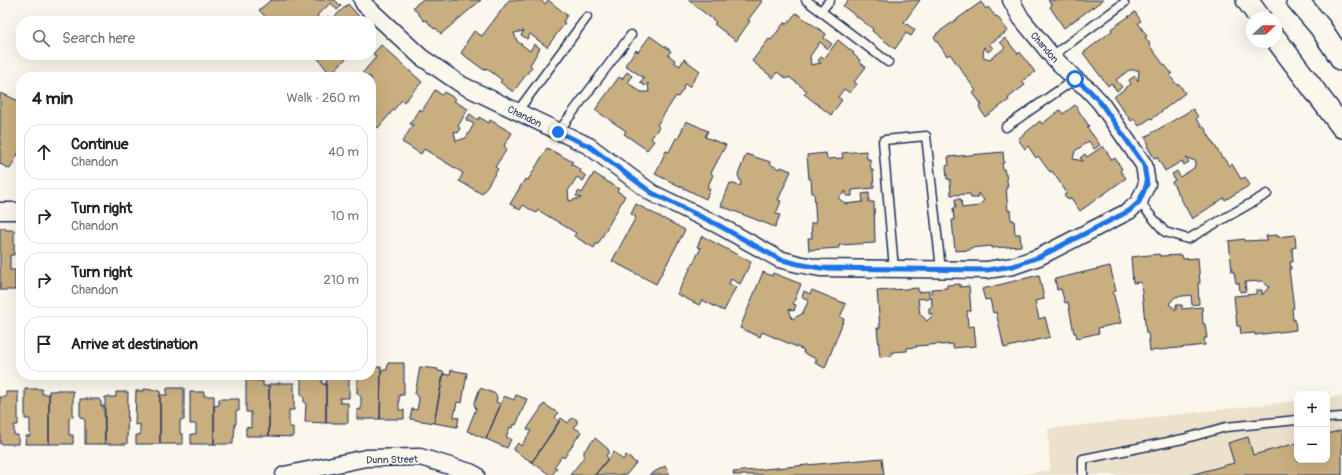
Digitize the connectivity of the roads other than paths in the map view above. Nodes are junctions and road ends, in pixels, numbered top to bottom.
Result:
1 (362, 0) edge
2 (806, 0) edge
3 (830, 0) edge
4 (1011, 0) edge
5 (1247, 0) edge
6 (1297, 0) edge
7 (1124, 3) dead end
8 (821, 12) junction
9 (1256, 12) edge
10 (587, 17) dead end
11 (631, 34) dead end
12 (1282, 47) edge
13 (1052, 56) junction
14 (1342, 60) edge
15 (888, 62) dead end
16 (1075, 79) junction
17 (517, 112) junction
18 (1342, 126) edge
19 (1006, 127) dead end
20 (558, 132) junction
21 (1267, 194) dead end
22 (1139, 202) junction
23 (0, 211) edge
24 (16, 211) edge
25 (894, 269) junction
26 (941, 269) junction
27 (1342, 417) edge
28 (1330, 418) edge
29 (1294, 420) edge
30 (284, 475) edge
31 (476, 475) edge
32 (1083, 475) edge

1 - 17 street, Chandon
2 - 8 lane
3 - 8 lane
4 - 13 street, Chandon
5 - 9 street
6 - 14 street
7 - 13 lane
8 - 15 lane
10 - 17 lane
11 - 20 lane
12 - 18 street
13 - 16 street, Chandon
16 - 19 lane
16 - 22 street, Chandon
17 - 20 street, Chandon
20 - 25 street, Chandon
21 - 22 lane
22 - 26 street, Chandon
23 - 24 street
25 - 26 street, Chandon
25 - 26 lane
27 - 28 lane
29 - 32 lane
30 - 31 street, Dunn Street

